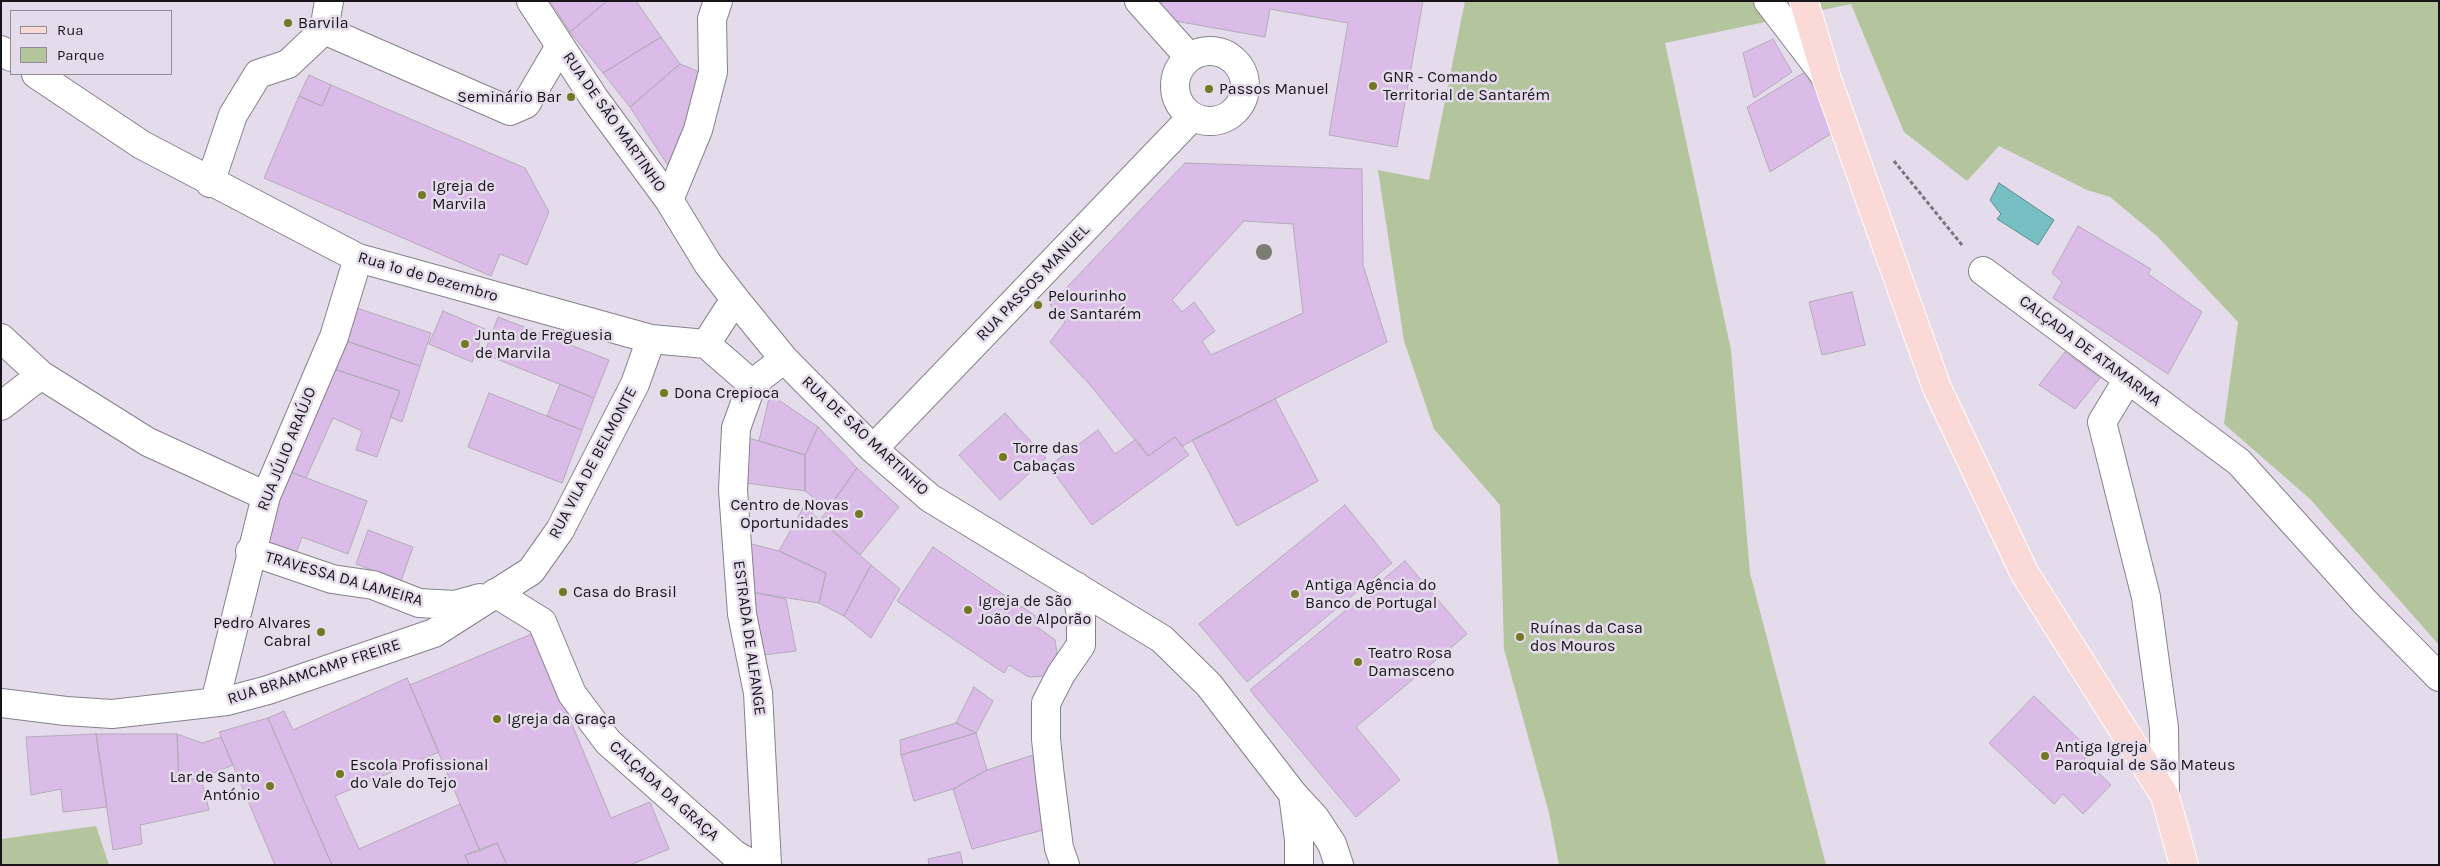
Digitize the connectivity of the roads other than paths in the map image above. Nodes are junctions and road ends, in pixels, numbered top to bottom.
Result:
1 (329, 1) edge
2 (531, 1) edge
3 (718, 1) edge
4 (1139, 1) edge
5 (1768, 1) edge
6 (1804, 1) edge
7 (324, 30) junction
8 (560, 46) junction
9 (1189, 57) junction
10 (37, 75) edge
11 (1827, 79) junction
12 (1192, 117) junction
13 (210, 183) junction
14 (669, 200) junction
15 (358, 258) junction
16 (1983, 271) road end
17 (734, 299) junction
18 (1, 338) edge
19 (651, 339) junction
20 (706, 344) junction
21 (784, 359) junction
22 (42, 375) junction
23 (2128, 379) junction
24 (752, 384) junction
25 (1, 406) edge
26 (873, 449) junction
27 (266, 496) junction
28 (250, 551) junction
29 (1076, 586) junction
30 (496, 593) junction
31 (2439, 677) edge
32 (215, 702) junction
33 (1, 703) edge
34 (1293, 794) junction
35 (2165, 796) junction
36 (1299, 852) edge
37 (754, 865) edge
38 (767, 865) edge
39 (1065, 865) edge
40 (1339, 865) edge
41 (2184, 865) edge

1 - 7 street
2 - 8 street, RUA DE SÃO MARTINHO
3 - 14 street
4 - 9 street
5 - 11 street
6 - 11 main road
7 - 8 street
7 - 13 street
8 - 14 street, RUA DE SÃO MARTINHO
9 - 12 street
9 - 12 street
10 - 13 street, Rua 1º de Dezembro
11 - 35 main road
12 - 26 street, RUA PASSOS MANUEL
13 - 15 street, Rua 1º de Dezembro
14 - 17 street, RUA DE SÃO MARTINHO
15 - 19 street, Rua 1º de Dezembro
15 - 27 street, RUA JÚLIO ARAÚJO
16 - 23 street, CALÇADA DE ATAMARMA
17 - 20 street
17 - 21 street, RUA DE SÃO MARTINHO
18 - 22 street
19 - 20 street, Rua 1º de Dezembro
19 - 30 street, RUA VILA DE BELMONTE
20 - 24 street
21 - 24 street
21 - 26 street, RUA DE SÃO MARTINHO
22 - 25 street
22 - 27 street
23 - 31 street, CALÇADA DE ATAMARMA
23 - 35 street
24 - 38 street, ESTRADA DE ALFANGE
26 - 29 street, RUA DE SÃO MARTINHO
27 - 28 street, RUA JÚLIO ARAÚJO
28 - 30 street, TRAVESSA DA LAMEIRA
28 - 32 street, RUA JÚLIO ARAÚJO
29 - 34 street, RUA DE SÃO MARTINHO
29 - 39 street
30 - 32 street, RUA BRAAMCAMP FREIRE
30 - 37 street, CALÇADA DA GRAÇA
32 - 33 street, RUA BRAAMCAMP FREIRE
34 - 36 street
34 - 40 street, RUA DE SÃO MARTINHO
35 - 41 main road

